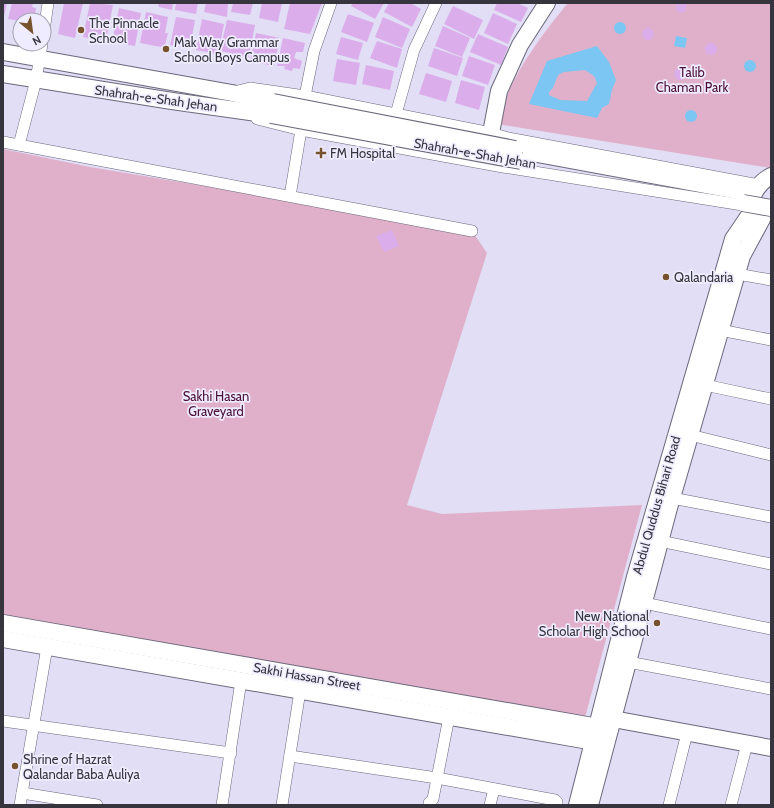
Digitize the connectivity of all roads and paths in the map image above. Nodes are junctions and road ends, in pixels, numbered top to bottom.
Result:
1 (331, 3) edge
2 (436, 3) edge
3 (547, 3) edge
4 (41, 52) edge
5 (46, 52) edge
6 (3, 74) edge
7 (36, 80) junction
8 (232, 92) junction
9 (305, 96) junction
10 (272, 108) junction
11 (246, 111) junction
12 (396, 114) junction
13 (301, 130) junction
14 (491, 133) junction
15 (508, 138) junction
16 (3, 142) edge
17 (19, 145) junction
18 (503, 167) junction
19 (765, 180) edge
20 (290, 196) junction
21 (771, 196) edge
22 (761, 213) edge
23 (472, 231) dead end
24 (737, 274) junction
25 (771, 280) edge
26 (720, 330) junction
27 (771, 340) edge
28 (705, 385) junction
29 (771, 399) edge
30 (690, 435) junction
31 (771, 455) edge
32 (672, 498) junction
33 (771, 517) edge
34 (660, 541) junction
35 (771, 564) edge
36 (644, 603) junction
37 (3, 623) edge
38 (771, 629) edge
39 (3, 639) edge
40 (47, 647) junction
41 (628, 662) junction
42 (241, 680) junction
43 (771, 689) edge
44 (300, 691) junction
45 (449, 717) junction
46 (3, 721) edge
47 (34, 726) junction
48 (603, 732) junction
49 (687, 733) junction
50 (747, 744) junction
51 (771, 748) edge
52 (231, 753) junction
53 (290, 756) junction
54 (437, 778) junction
55 (494, 789) junction
56 (22, 793) junction
57 (429, 804) edge
58 (20, 805) edge
59 (97, 805) edge
60 (222, 805) edge
61 (282, 805) edge
62 (490, 805) edge
63 (557, 805) edge
64 (577, 805) edge
65 (590, 805) edge
66 (669, 805) edge
67 (731, 805) edge

1 - 9 street
2 - 12 street
3 - 14 main road
4 - 7 street
5 - 8 main road, Shahrah-e-Shah Jehan
6 - 7 main road, Shahrah-e-Shah Jehan
7 - 11 main road, Shahrah-e-Shah Jehan
7 - 17 street
8 - 9 street
8 - 10 main road, Shahrah-e-Shah Jehan
9 - 12 street
10 - 11 main road, Shahrah-e-Shah Jehan
10 - 21 main road, Shahrah-e-Shah Jehan, bridge
10 - 22 main road, Shahrah-e-Shah Jehan, bridge
11 - 13 street
12 - 14 street
13 - 18 street
13 - 20 street
14 - 15 street
15 - 18 street
15 - 19 street
16 - 17 street
17 - 20 street
18 - 22 street
19 - 22 main road
20 - 23 street
22 - 24 main road, Abdul Quddus Bihari Road
22 - 48 main road, Abdul Quddus Bihari Road
24 - 25 street
24 - 26 main road, Abdul Quddus Bihari Road
26 - 27 street
26 - 28 main road, Abdul Quddus Bihari Road
28 - 29 street
28 - 30 main road, Abdul Quddus Bihari Road
30 - 31 street
30 - 32 main road, Abdul Quddus Bihari Road
32 - 33 street
32 - 34 main road, Abdul Quddus Bihari Road
34 - 35 street
34 - 36 main road, Abdul Quddus Bihari Road
36 - 38 street
36 - 41 main road, Abdul Quddus Bihari Road
37 - 48 main road, Sakhi Hassan Street
39 - 40 main road, Sakhi Hassan Street
40 - 42 main road, Sakhi Hassan Street
40 - 47 street
41 - 43 street
41 - 48 main road, Abdul Quddus Bihari Road
42 - 44 main road, Sakhi Hassan Street
42 - 52 street
44 - 45 main road, Sakhi Hassan Street
44 - 53 street
45 - 48 main road, Sakhi Hassan Street
45 - 54 street
46 - 47 street
47 - 52 street
47 - 56 street
48 - 49 main road
48 - 64 main road, Abdul Quddus Bihari Road
48 - 65 main road, Abdul Quddus Bihari Road
49 - 50 main road
49 - 66 street
50 - 51 main road
50 - 67 street
52 - 60 street
53 - 54 street
53 - 61 street
54 - 55 street
54 - 57 street
55 - 62 street
55 - 63 street
56 - 58 street
56 - 59 street

